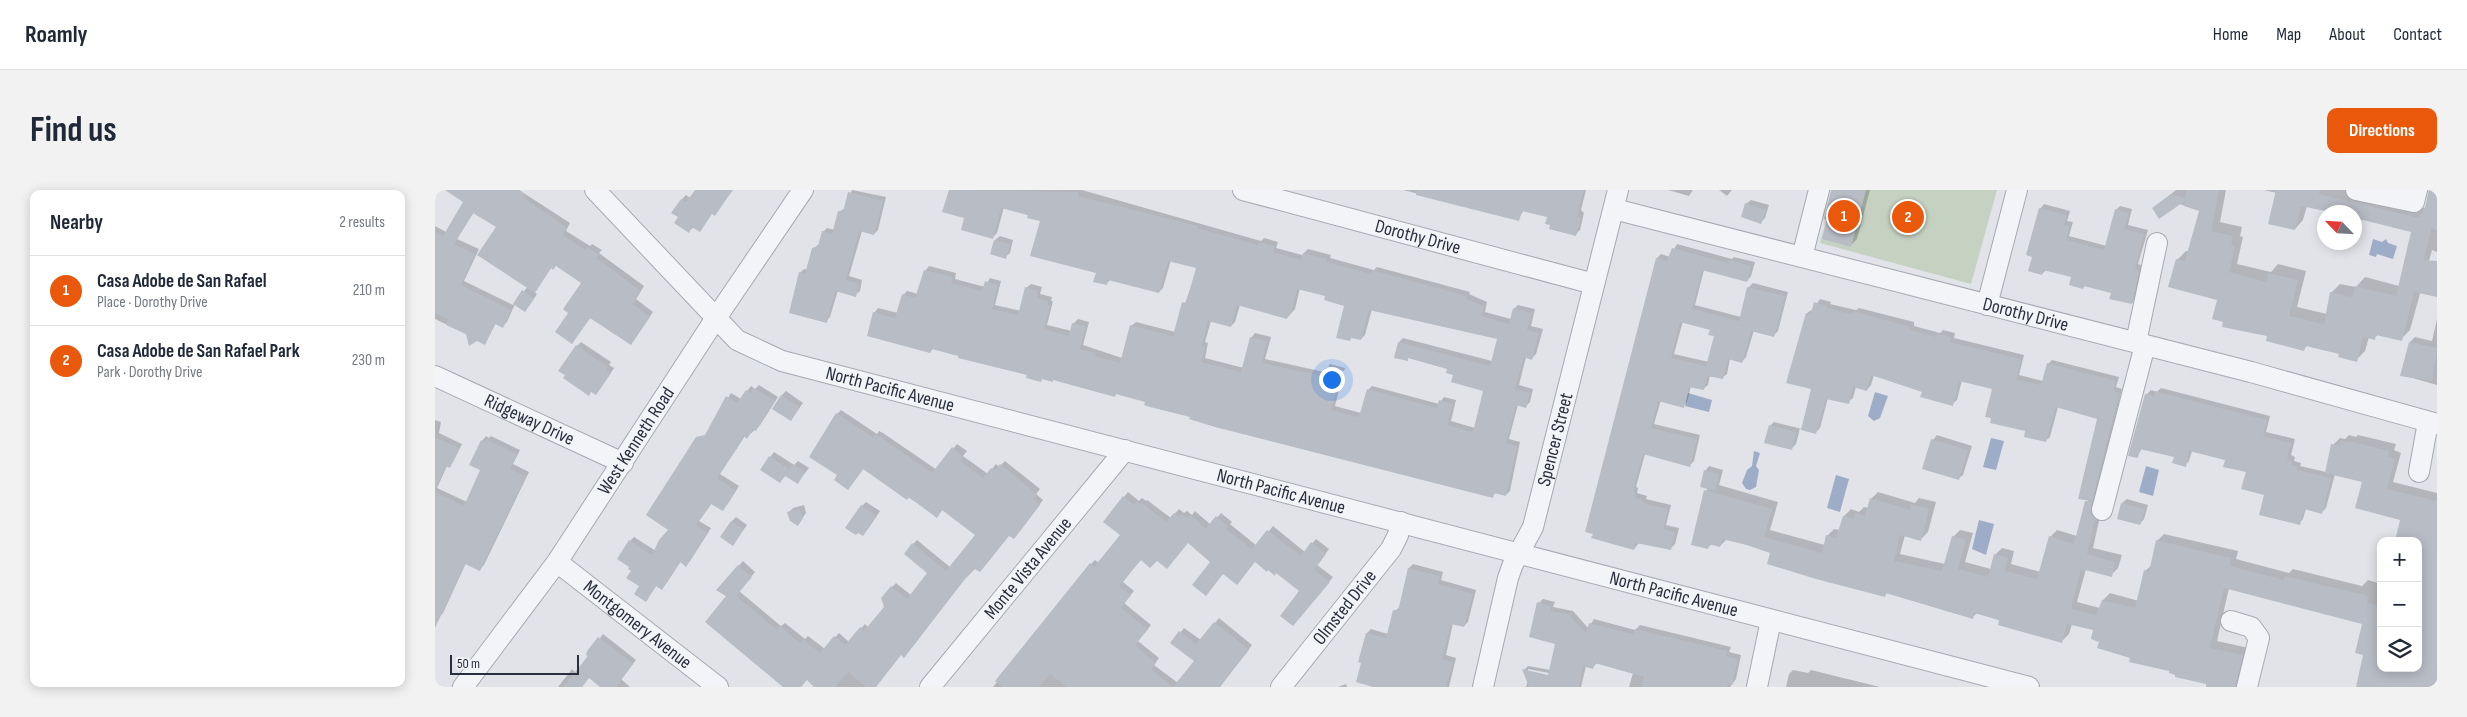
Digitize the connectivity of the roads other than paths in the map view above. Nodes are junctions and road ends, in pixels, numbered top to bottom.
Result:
1 (595, 190) edge
2 (803, 190) edge
3 (1243, 190) edge
4 (1819, 190) edge
5 (2017, 190) edge
6 (2356, 190) edge
7 (2417, 190) edge
8 (1616, 200) edge
9 (2157, 244) dead end
10 (1802, 258) junction
11 (1594, 284) junction
12 (1987, 305) junction
13 (716, 318) junction
14 (2140, 344) junction
15 (435, 376) edge
16 (2432, 423) edge
17 (1125, 450) junction
18 (623, 463) junction
19 (2419, 472) dead end
20 (2102, 510) dead end
21 (1401, 522) junction
22 (1519, 554) junction
23 (557, 562) junction
24 (1771, 620) junction
25 (2231, 621) dead end
26 (463, 687) edge
27 (719, 687) edge
28 (930, 687) edge
29 (1281, 687) edge
30 (1483, 687) edge
31 (1757, 687) edge
32 (2029, 687) edge
33 (2247, 687) edge

1 - 13 street, North Pacific Avenue
2 - 13 street, West Kenneth Road
3 - 11 street, Dorothy Drive
4 - 10 street
5 - 12 street
6 - 7 street
8 - 10 street, Dorothy Drive
8 - 11 street, Spencer Street
9 - 14 street
10 - 12 street, Dorothy Drive
11 - 22 street, Spencer Street
12 - 14 street, Dorothy Drive
13 - 17 street, North Pacific Avenue
13 - 18 street, West Kenneth Road
14 - 16 street, Dorothy Drive
14 - 20 street
15 - 18 street, Ridgeway Drive
16 - 19 street
17 - 21 street, North Pacific Avenue
17 - 28 street, Monte Vista Avenue
18 - 23 street, West Kenneth Road
21 - 22 street, North Pacific Avenue
21 - 29 street, Olmsted Drive
22 - 24 street, North Pacific Avenue
22 - 30 street, Spencer Street
23 - 26 street, West Kenneth Road
23 - 27 street, Montgomery Avenue
24 - 31 street
24 - 32 street, North Pacific Avenue
25 - 33 street

